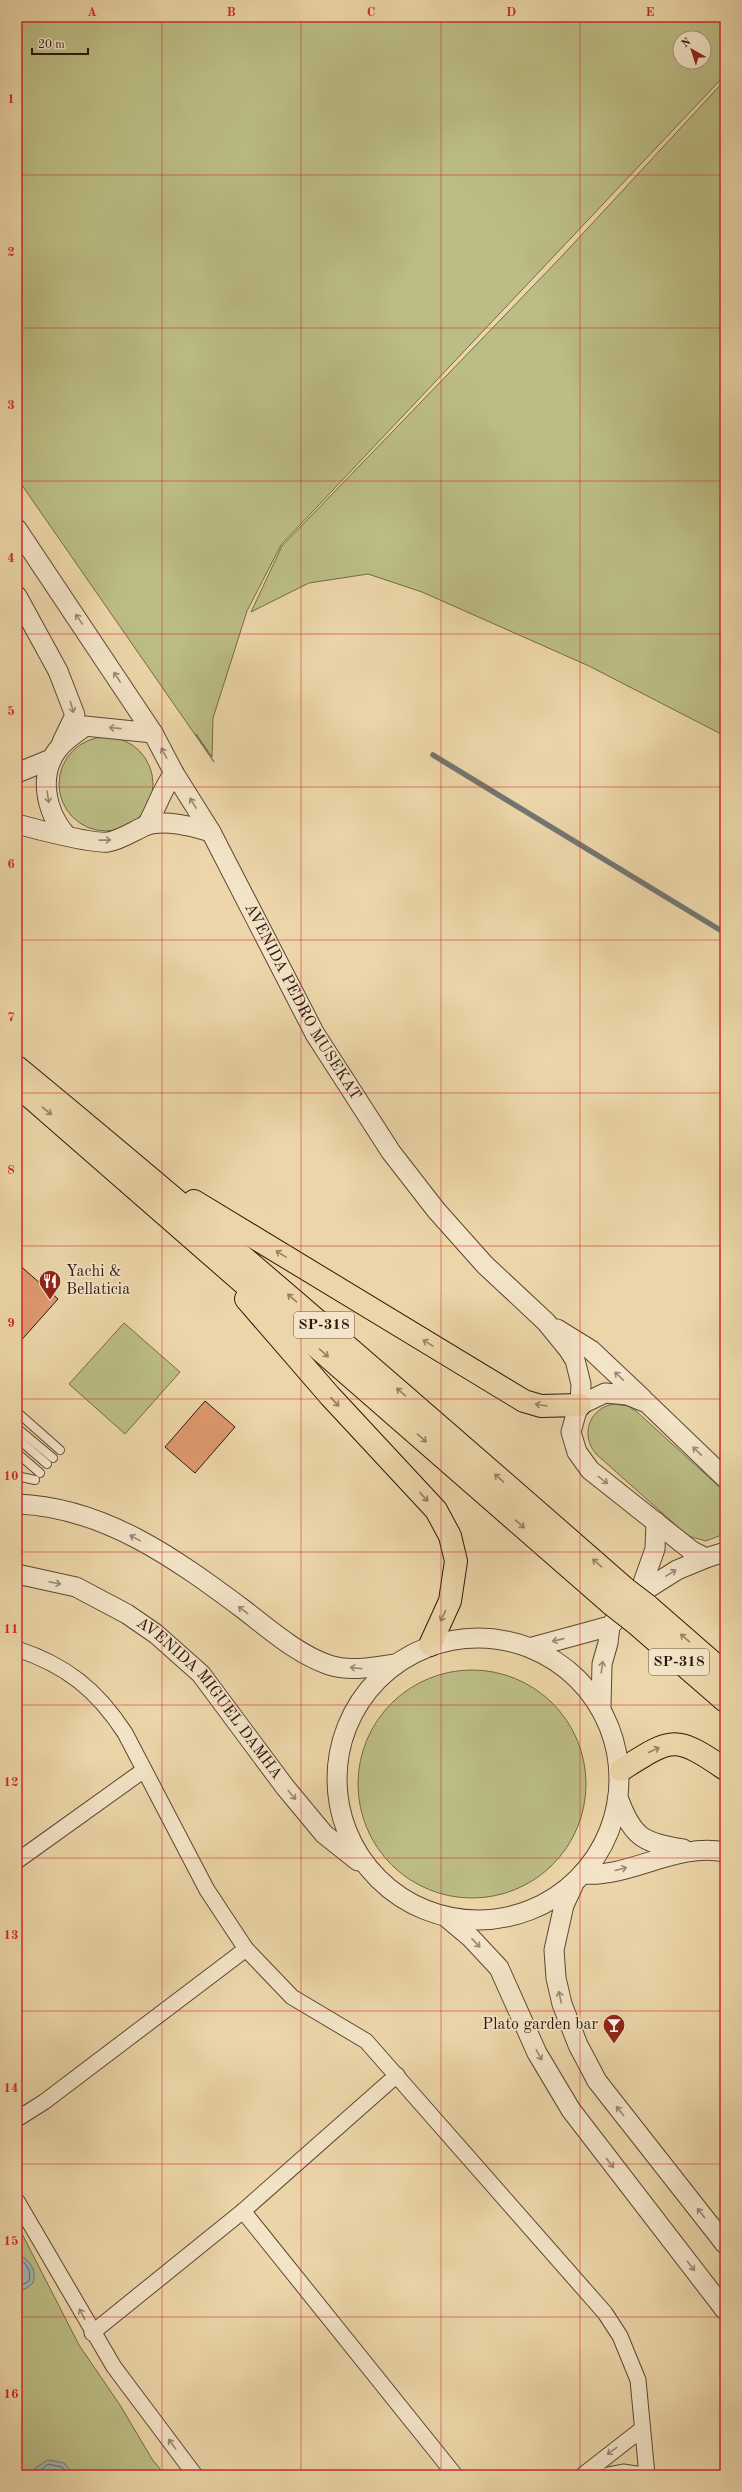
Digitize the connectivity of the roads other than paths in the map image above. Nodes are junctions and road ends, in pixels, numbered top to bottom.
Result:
1 (17, 529) edge
2 (17, 596) edge
3 (154, 733) junction
4 (56, 753) junction
5 (17, 773) edge
6 (174, 773) junction
7 (17, 824) edge
8 (147, 825) junction
9 (211, 832) junction
10 (66, 834) junction
11 (17, 1066) edge
12 (17, 1086) edge
13 (133, 1173) junction
14 (546, 1322) junction
15 (647, 1404) junction
16 (580, 1405) junction
17 (17, 1412) edge
18 (17, 1428) edge
19 (17, 1438) edge
20 (60, 1450) dead end
21 (17, 1453) edge
22 (40, 1473) dead end
23 (17, 1474) edge
24 (725, 1478) edge
25 (35, 1480) dead end
26 (17, 1504) edge
27 (656, 1522) junction
28 (725, 1552) edge
29 (706, 1558) junction
30 (17, 1574) edge
31 (637, 1602) junction
32 (610, 1626) junction
33 (430, 1645) junction
34 (533, 1647) junction
35 (17, 1649) edge
36 (395, 1664) junction
37 (725, 1673) edge
38 (725, 1701) edge
39 (601, 1706) junction
40 (725, 1769) edge
41 (144, 1770) junction
42 (621, 1770) junction
43 (619, 1800) junction
44 (696, 1851) junction
45 (725, 1852) edge
46 (17, 1861) edge
47 (369, 1870) junction
48 (579, 1879) junction
49 (446, 1917) junction
50 (246, 1949) junction
51 (397, 2075) junction
52 (17, 2119) edge
53 (17, 2201) edge
54 (243, 2211) junction
55 (725, 2244) edge
56 (725, 2310) edge
57 (92, 2333) junction
58 (642, 2429) junction
59 (195, 2475) edge
60 (455, 2475) edge
61 (583, 2475) edge
62 (608, 2475) edge
63 (643, 2475) edge
64 (647, 2475) edge

3 -> 1 street, AVENIDA PEDRO MUSEKAT
2 -> 4 street
3 -> 4 street
6 -> 3 street, AVENIDA PEDRO MUSEKAT
4 - 5 street
4 -> 10 street
6 - 8 street
9 -> 6 street, AVENIDA PEDRO MUSEKAT
7 - 10 street
8 - 9 street
10 -> 8 street
9 - 14 street, AVENIDA PEDRO MUSEKAT
11 - 13 highway, SP-318
12 -> 13 highway, SP-318
16 -> 13 highway
31 -> 13 highway, SP-318
13 -> 31 highway, SP-318, bridge
13 -> 33 highway
15 -> 14 street, AVENIDA PEDRO MUSEKAT
14 - 16 street, AVENIDA PEDRO MUSEKAT
15 - 16 street
24 -> 15 street, AVENIDA PEDRO MUSEKAT
16 -> 27 street, AVENIDA PEDRO MUSEKAT
17 - 20 lane
18 - 19 lane
21 - 22 lane
23 - 25 lane
36 -> 26 street
27 - 29 street, AVENIDA PEDRO MUSEKAT
27 - 31 street
28 - 29 street
31 -> 29 street
30 -> 47 street, AVENIDA MIGUEL DAMHA
31 - 32 street
37 -> 31 highway, SP-318
31 - 38 highway, SP-318
32 -> 34 street
39 -> 32 street
33 - 34 street
33 - 36 street
34 - 39 street
35 - 41 street
36 - 47 street
39 - 42 street
42 -> 40 highway
41 - 46 street
41 - 50 street
42 - 43 street
43 - 44 street
43 - 48 street
44 - 45 street
48 -> 44 street
47 - 49 street
48 - 49 street
55 -> 48 street
49 -> 56 street
50 - 51 street
50 - 52 street
51 - 54 street
51 - 58 street
57 -> 53 street
54 - 57 street
54 - 60 street
59 -> 57 street
58 -> 61 street
58 - 64 street
62 - 63 street

